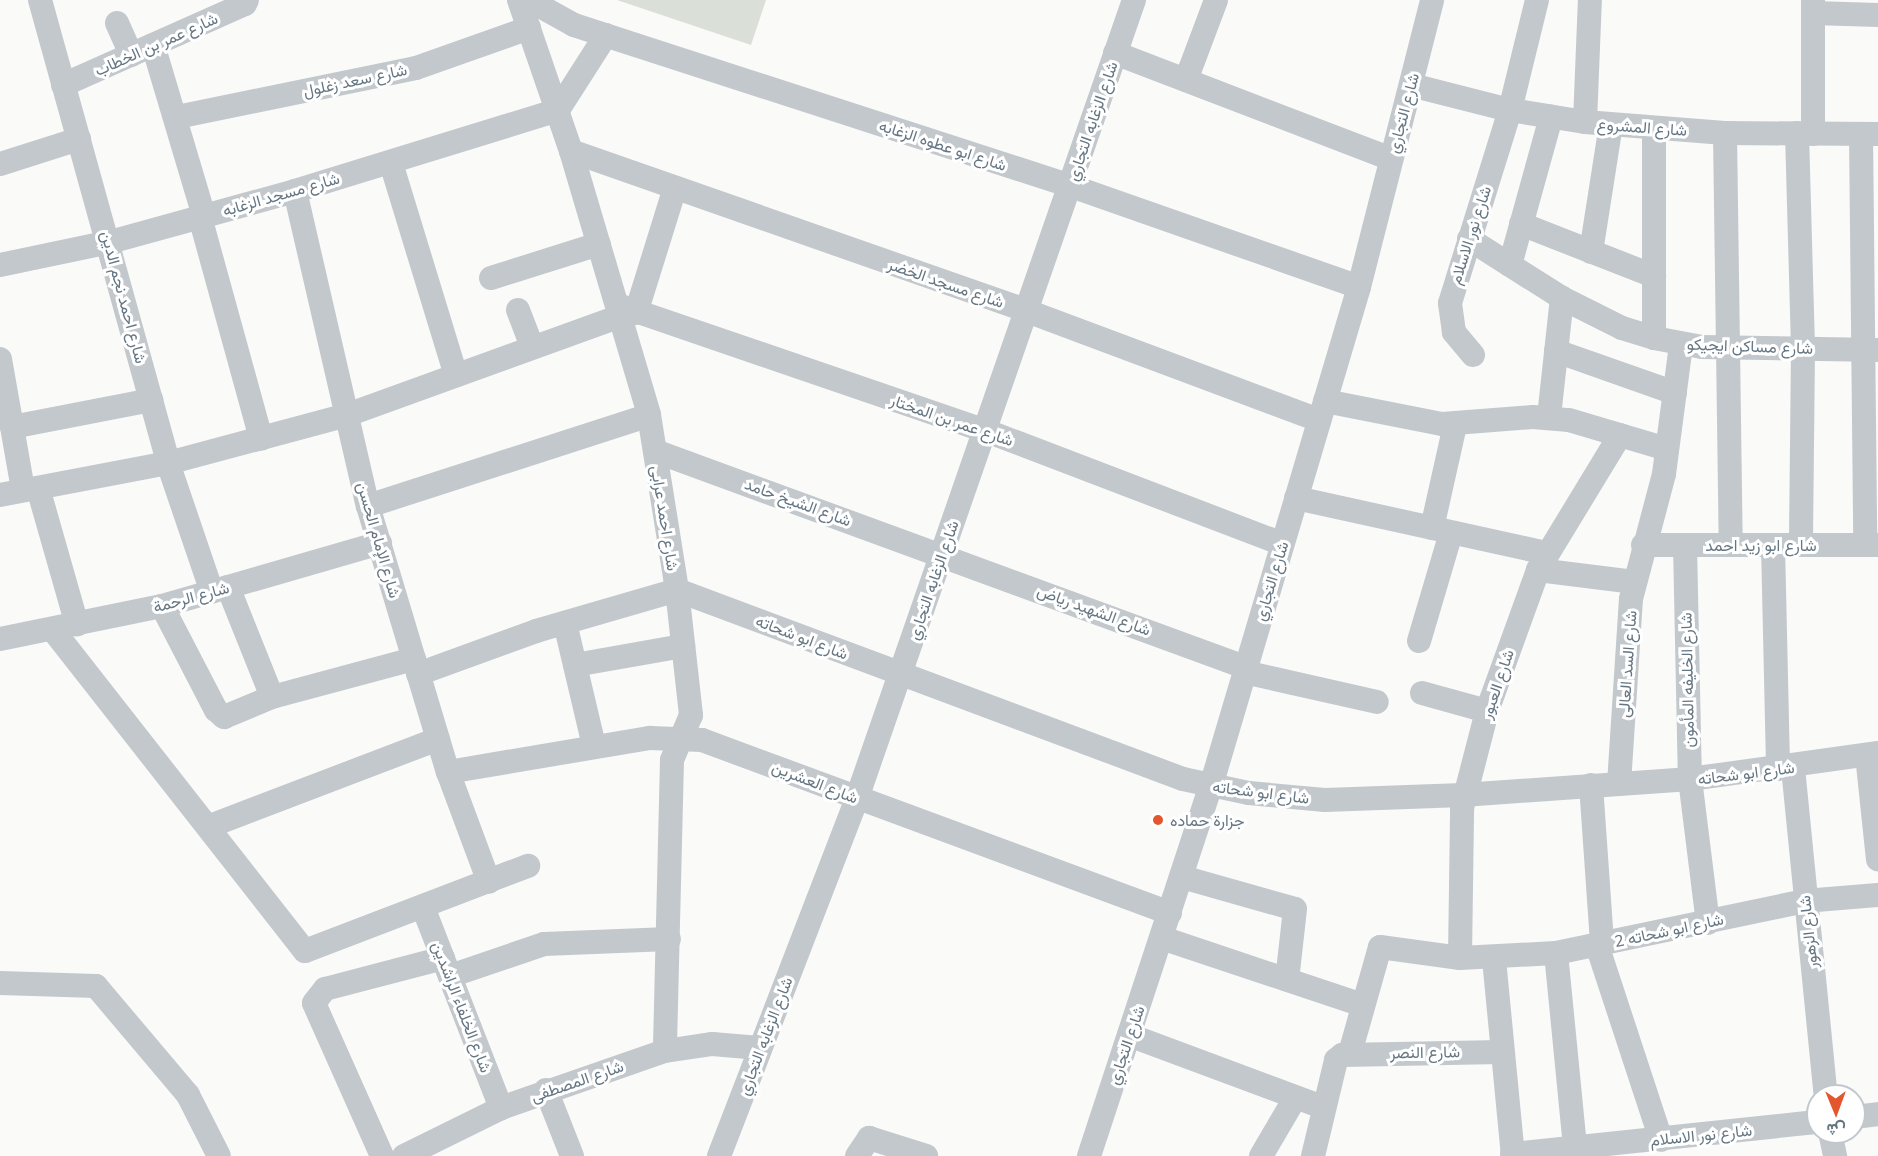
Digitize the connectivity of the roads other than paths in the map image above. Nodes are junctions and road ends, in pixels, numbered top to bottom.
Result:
1 (40, 0) edge
2 (247, 0) edge
3 (519, 0) edge
4 (529, 0) edge
5 (1134, 0) edge
6 (1216, 0) edge
7 (1432, 0) edge
8 (1537, 0) edge
9 (1590, 0) edge
10 (1813, 6) edge
11 (1878, 15) edge
12 (117, 23) dead end
13 (529, 28) junction
14 (606, 35) junction
15 (153, 45) junction
16 (1115, 53) junction
17 (131, 55) junction
18 (1186, 80) junction
19 (1411, 84) junction
20 (63, 86) junction
21 (558, 110) junction
22 (1510, 110) junction
23 (177, 117) junction
24 (1551, 117) junction
25 (1585, 122) junction
26 (1611, 125) junction
27 (1654, 129) junction
28 (1725, 133) junction
29 (1805, 134) junction
30 (1870, 134) edge
31 (79, 139) junction
32 (571, 151) junction
33 (1391, 159) junction
34 (391, 163) junction
35 (0, 164) edge
36 (1071, 186) junction
37 (675, 188) junction
38 (295, 191) junction
39 (202, 217) junction
40 (1521, 224) junction
41 (1469, 239) junction
42 (110, 242) junction
43 (599, 244) junction
44 (1591, 252) junction
45 (0, 265) edge
46 (1510, 266) junction
47 (1654, 276) junction
48 (491, 278) dead end
49 (1359, 287) junction
50 (1562, 298) junction
51 (518, 310) dead end
52 (625, 311) junction
53 (1027, 311) junction
54 (1654, 338) junction
55 (1681, 344) junction
56 (532, 347) junction
57 (1728, 348) junction
58 (1803, 349) junction
59 (1871, 350) edge
60 (1556, 351) junction
61 (1473, 355) dead end
62 (0, 359) edge
63 (456, 375) junction
64 (1675, 393) junction
65 (151, 400) junction
66 (1322, 410) junction
67 (347, 416) junction
68 (649, 416) junction
69 (1549, 417) junction
70 (1455, 425) junction
71 (8, 429) edge
72 (984, 430) junction
73 (1620, 435) junction
74 (261, 439) junction
75 (1667, 449) junction
76 (655, 451) junction
77 (168, 463) junction
78 (21, 491) edge
79 (1296, 498) junction
80 (369, 506) junction
81 (1441, 531) junction
82 (380, 543) junction
83 (1282, 544) junction
84 (1643, 545) junction
85 (1685, 545) junction
86 (1731, 545) junction
87 (1773, 545) junction
88 (1801, 545) junction
89 (1872, 545) edge
90 (942, 554) junction
91 (1542, 561) junction
92 (1634, 582) junction
93 (220, 590) junction
94 (677, 590) junction
95 (162, 606) junction
96 (565, 623) junction
97 (77, 625) junction
98 (53, 630) junction
99 (0, 639) edge
100 (1419, 641) dead end
101 (683, 645) junction
102 (575, 665) junction
103 (416, 667) junction
104 (1245, 669) junction
105 (900, 674) junction
106 (1422, 693) dead end
107 (272, 697) junction
108 (1377, 702) dead end
109 (1487, 711) junction
110 (680, 737) junction
111 (438, 739) junction
112 (594, 746) junction
113 (1873, 754) edge
114 (1786, 768) junction
115 (448, 772) junction
116 (1690, 779) junction
117 (1618, 784) junction
118 (1211, 786) junction
119 (1591, 786) junction
120 (1463, 795) junction
121 (857, 798) junction
122 (210, 826) junction
123 (1878, 859) edge
124 (528, 866) dead end
125 (1182, 877) junction
126 (489, 882) junction
127 (1878, 895) edge
128 (1804, 901) junction
129 (423, 907) junction
130 (1170, 913) junction
131 (1708, 923) junction
132 (1162, 938) junction
133 (669, 939) junction
134 (1600, 945) junction
135 (1556, 952) junction
136 (1460, 958) junction
137 (1494, 959) junction
138 (446, 967) junction
139 (1287, 980) junction
140 (0, 982) edge
141 (1362, 1005) junction
142 (1129, 1035) junction
143 (760, 1048) junction
144 (665, 1051) junction
145 (1502, 1052) junction
146 (1350, 1053) junction
147 (1825, 1084) edge
148 (546, 1090) junction
149 (1295, 1098) junction
150 (1323, 1107) junction
151 (501, 1108) junction
152 (1806, 1123) edge
153 (1661, 1140) junction
154 (1576, 1151) edge
155 (1513, 1155) edge
156 (219, 1156) edge
157 (382, 1156) edge
158 (404, 1156) edge
159 (572, 1156) edge
160 (719, 1156) edge
161 (857, 1156) edge
162 (926, 1156) edge
163 (1089, 1156) edge
164 (1261, 1156) edge
165 (1313, 1156) edge

1 - 20 street, شارع احمد نجم الدين
2 - 15 street, شارع عمر بن الخطاب
3 - 13 street, شارع احمد عرابى
4 - 14 street, شارع ابو عطوه الزغابه
5 - 16 street, شارع الزغابه التجاري
6 - 18 street
7 - 19 street, شارع التجاري
8 - 22 street, شارع نور الاسلام
9 - 25 street
10 - 11 street
10 - 29 street
12 - 17 street
13 - 21 street, شارع احمد عرابى
13 - 23 street, شارع سعد زغلول
14 - 21 street
14 - 36 street, شارع ابو عطوه الزغابه
15 - 17 street, شارع عمر بن الخطاب
15 - 23 street
16 - 18 street
16 - 36 street, شارع الزغابه التجاري
17 - 20 street, شارع عمر بن الخطاب
18 - 33 street
19 - 22 street, شارع المشروع
19 - 33 street, شارع التجاري
20 - 31 street, شارع احمد نجم الدين
21 - 32 street, شارع احمد عرابى
21 - 34 street, شارع مسجد الزغابه
22 - 24 street, شارع المشروع
22 - 41 street, شارع نور الاسلام
23 - 39 street
24 - 25 street, شارع المشروع
24 - 40 street
25 - 26 street, شارع المشروع
26 - 27 street, شارع المشروع
26 - 44 street
27 - 28 street, شارع المشروع
27 - 47 street
28 - 29 street, شارع المشروع
28 - 57 street
29 - 30 street, شارع المشروع
29 - 58 street
30 - 59 street
31 - 35 street
31 - 42 street, شارع احمد نجم الدين
32 - 37 street, شارع مسجد الخضر
32 - 43 street, شارع احمد عرابى
33 - 49 street, شارع التجاري
34 - 38 street, شارع مسجد الزغابه
34 - 63 street
36 - 49 street, شارع ابو عطوه الزغابه
36 - 53 street, شارع الزغابه التجاري
37 - 52 street
37 - 53 street, شارع مسجد الخضر
38 - 39 street, شارع مسجد الزغابه
38 - 67 street, شارع الإمام الحسن
39 - 42 street, شارع مسجد الزغابه
39 - 74 street
40 - 44 street
40 - 46 street
41 - 46 street, شارع مساكن ايجيكو
41 - 61 street, شارع نور الاسلام
42 - 45 street, شارع مسجد الزغابه
42 - 65 street, شارع احمد نجم الدين
43 - 48 street
43 - 52 street, شارع احمد عرابى
44 - 47 street
46 - 50 street, شارع مساكن ايجيكو
47 - 54 street
49 - 66 street, شارع التجاري
50 - 54 street, شارع مساكن ايجيكو
50 - 60 street
51 - 56 street
52 - 56 street
52 - 68 street, شارع احمد عرابى
52 - 72 street, شارع عمر بن المختار
53 - 66 street, شارع مسجد الخضر
53 - 72 street, شارع الزغابه التجاري
54 - 55 street, شارع مساكن ايجيكو
55 - 57 street, شارع مساكن ايجيكو
55 - 64 street
56 - 63 street
57 - 58 street, شارع مساكن ايجيكو
57 - 86 street
58 - 59 street, شارع مساكن ايجيكو
58 - 88 street
59 - 89 street
60 - 64 street
60 - 69 street
62 - 71 street
63 - 67 street
64 - 75 street
65 - 71 street
65 - 77 street, شارع احمد نجم الدين
66 - 70 street, شارع مسجد الخضر
66 - 79 street, شارع التجاري
67 - 74 street
67 - 80 street, شارع الإمام الحسن
68 - 76 street, شارع احمد عرابى
68 - 80 street
69 - 70 street, شارع مسجد الخضر
69 - 73 street, شارع مسجد الخضر
70 - 81 street
71 - 78 street
72 - 83 street, شارع عمر بن المختار
72 - 90 street, شارع الزغابه التجاري
73 - 75 street, شارع مسجد الخضر
73 - 91 street, شارع العبور
74 - 77 street
75 - 84 street
76 - 90 street, شارع الشيخ حامد
76 - 94 street, شارع احمد عرابى
77 - 78 street
77 - 93 street, شارع احمد نجم الدين
78 - 97 street
79 - 81 street
79 - 83 street, شارع التجاري
80 - 82 street, شارع الإمام الحسن
81 - 91 street
81 - 100 street
82 - 93 street, شارع الرحمة
82 - 103 street, شارع الإمام الحسن
83 - 104 street, شارع التجاري
84 - 85 street, شارع ابو زيد احمد
84 - 92 street, شارع السد العالى
85 - 86 street, شارع ابو زيد احمد
85 - 116 street, شارع الخليفه المأمون
86 - 87 street, شارع ابو زيد احمد
87 - 88 street, شارع ابو زيد احمد
87 - 114 street, شارع الزهور
88 - 89 street, شارع ابو زيد احمد
90 - 104 street, شارع الشهيد رياض
90 - 105 street, شارع الزغابه التجاري
91 - 92 street
91 - 109 street, شارع العبور
92 - 117 street, شارع السد العالى
93 - 95 street, شارع الرحمة
93 - 107 street, شارع احمد نجم الدين
94 - 96 street
94 - 101 street, شارع احمد عرابى
94 - 105 street, شارع ابو شحاته
95 - 97 street, شارع الرحمة
95 - 107 street
96 - 102 street
96 - 103 street
97 - 98 street, شارع الرحمة
98 - 99 street, شارع الرحمة
98 - 122 street
101 - 102 street
101 - 110 street, شارع احمد عرابى
102 - 112 street
103 - 107 street
103 - 111 street, شارع الإمام الحسن
104 - 108 street, شارع الشهيد رياض
104 - 118 street, شارع التجاري
105 - 118 street, شارع ابو شحاته
105 - 121 street, شارع الزغابه التجاري
106 - 109 street
109 - 120 street, شارع العبور
110 - 112 street, شارع العشرين
110 - 121 street, شارع العشرين
110 - 133 street, شارع احمد عرابى
111 - 115 street, شارع الإمام الحسن
111 - 122 street
112 - 115 street, شارع العشرين
113 - 114 street, شارع ابو شحاته
113 - 123 street
114 - 116 street, شارع ابو شحاته
114 - 128 street, شارع الزهور
115 - 126 street, شارع الإمام الحسن
116 - 117 street, شارع ابو شحاته
116 - 131 street, شارع الخليفه المأمون
117 - 119 street, شارع ابو شحاته
118 - 120 street, شارع ابو شحاته
118 - 125 street, شارع التجاري
119 - 120 street, شارع ابو شحاته
119 - 134 street
120 - 136 street, شارع العبور
121 - 130 street, شارع العشرين
121 - 143 street, شارع الزغابه التجاري
122 - 129 street
124 - 126 street
125 - 130 street, شارع التجاري
125 - 139 street
126 - 129 street
127 - 128 street, شارع ابو شحاته 2
128 - 131 street, شارع ابو شحاته 2
128 - 147 street, شارع الزهور
129 - 138 street, شارع الخلفاء الراشدين
130 - 132 street, شارع التجاري
131 - 134 street, شارع ابو شحاته 2
132 - 139 street
132 - 142 street, شارع التجاري
133 - 138 street
133 - 144 street, شارع احمد عرابى
134 - 135 street, شارع ابو شحاته 2
134 - 153 street
135 - 137 street, شارع ابو شحاته 2
135 - 154 street
136 - 137 street, شارع ابو شحاته 2
136 - 141 street, شارع ابو شحاته 2
137 - 145 street
138 - 151 street, شارع الخلفاء الراشدين
138 - 157 street
139 - 141 street
140 - 156 street
141 - 146 street
142 - 149 street
142 - 163 street, شارع التجاري
143 - 144 street, شارع المصطفى
143 - 160 street, شارع الزغابه التجاري
144 - 148 street, شارع المصطفى
145 - 146 street, شارع النصر
145 - 155 street
146 - 150 street
148 - 151 street, شارع المصطفى
148 - 159 street
149 - 150 street
149 - 164 street
150 - 165 street
151 - 158 street, شارع المصطفى
152 - 153 street, شارع نور الاسلام
153 - 154 street, شارع نور الاسلام
154 - 155 street, شارع نور الاسلام
161 - 162 street

